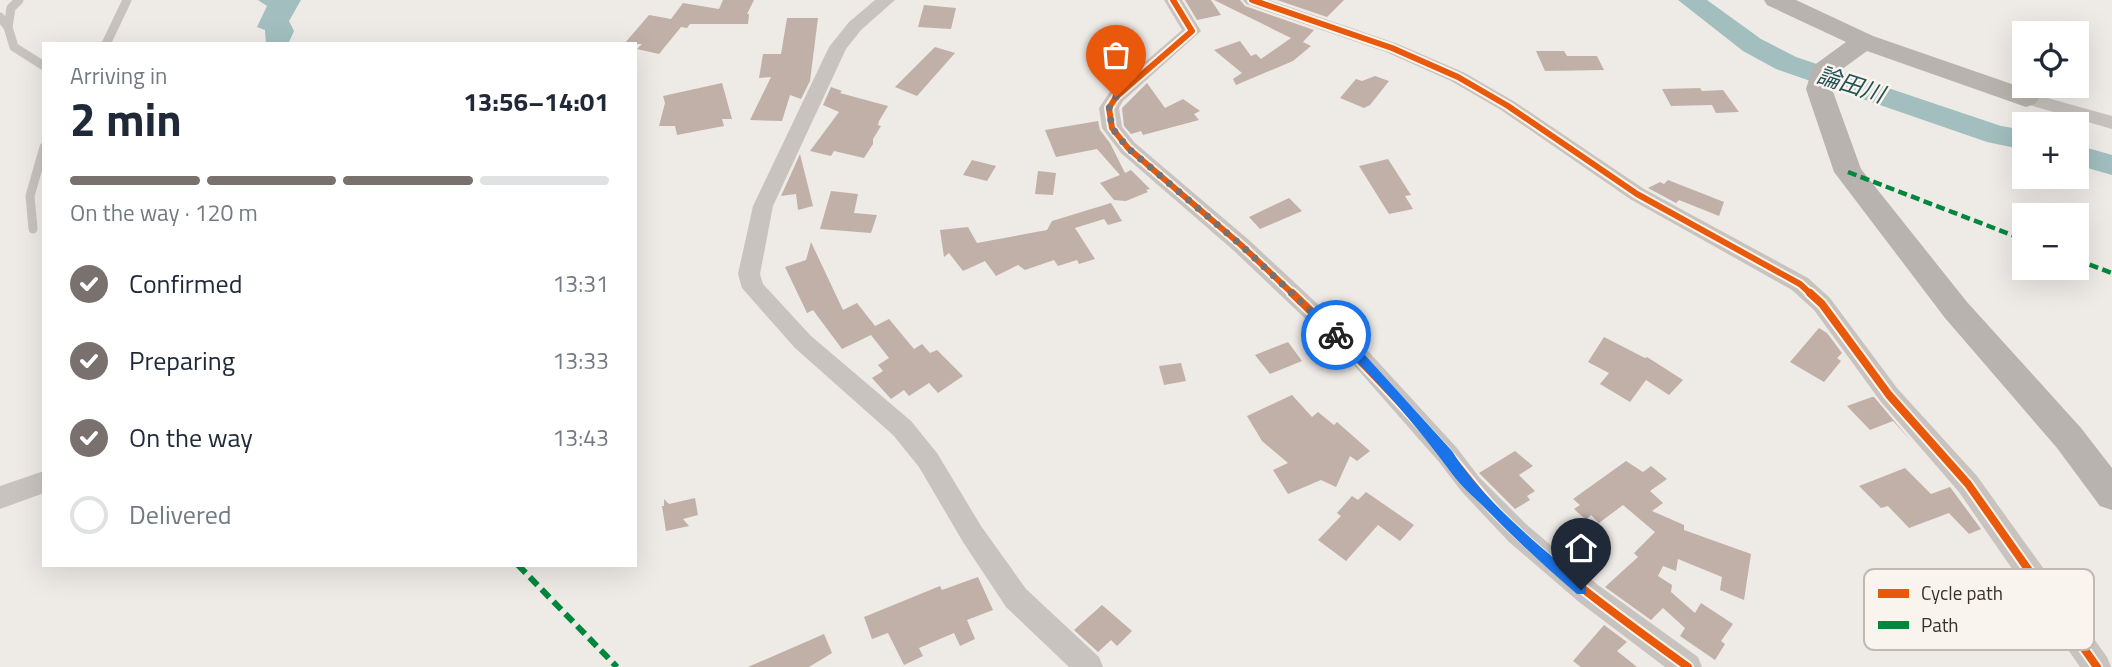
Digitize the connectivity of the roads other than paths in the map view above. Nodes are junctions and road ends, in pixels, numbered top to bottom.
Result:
1 (19, 0) edge
2 (127, 0) edge
3 (886, 0) edge
4 (1172, 0) edge
5 (1252, 0) edge
6 (1776, 0) edge
7 (0, 17) edge
8 (8, 27) junction
9 (1864, 41) junction
10 (107, 42) edge
11 (42, 64) edge
12 (2012, 93) edge
13 (2026, 98) edge
14 (2112, 123) edge
15 (42, 154) edge
16 (33, 229) dead end
17 (42, 482) edge
18 (2112, 495) edge
19 (0, 498) edge
20 (2026, 569) edge
21 (2084, 650) edge
22 (1089, 667) edge
23 (1688, 667) edge
24 (2097, 667) edge

1 - 8 lane
2 - 10 lane
3 - 22 street
4 - 23 street
5 - 20 street
6 - 9 street
7 - 8 lane
8 - 11 lane
9 - 12 street
9 - 18 street
13 - 14 street
15 - 16 lane
17 - 19 street
21 - 24 street

